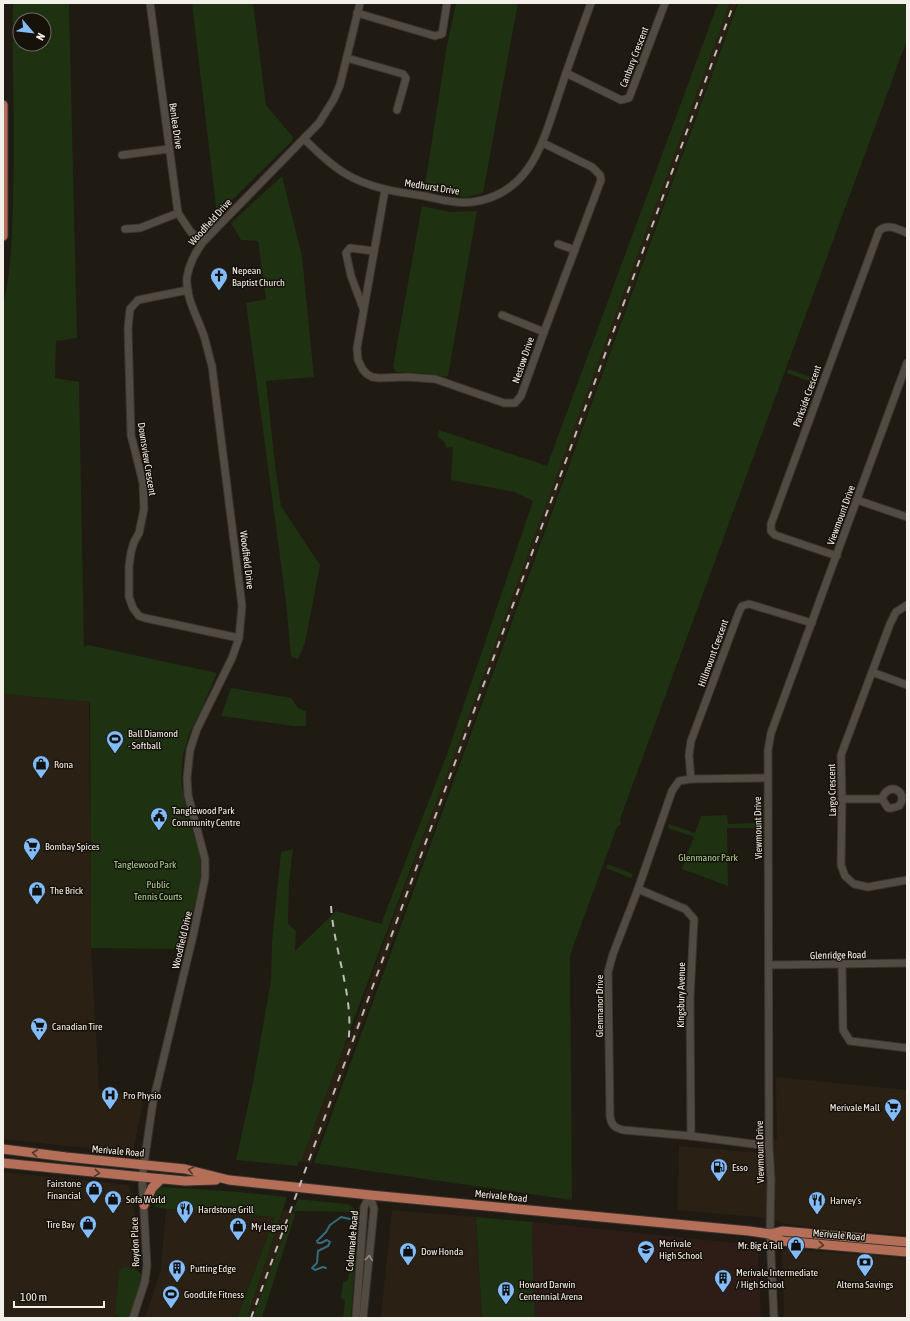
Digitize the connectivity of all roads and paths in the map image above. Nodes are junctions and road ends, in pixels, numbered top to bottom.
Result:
1 (150, 3) edge
2 (360, 3) edge
3 (447, 3) edge
4 (591, 3) edge
5 (665, 3) edge
6 (357, 13) junction
7 (347, 58) junction
8 (566, 73) junction
9 (3, 105) edge
10 (397, 110) dead end
11 (304, 139) junction
12 (543, 143) junction
13 (169, 149) junction
14 (122, 155) dead end
15 (385, 190) junction
16 (178, 213) junction
17 (125, 229) dead end
18 (907, 233) edge
19 (3, 236) edge
20 (202, 243) junction
21 (558, 244) dead end
22 (575, 250) junction
23 (374, 251) junction
24 (188, 290) junction
25 (363, 308) junction
26 (502, 315) dead end
27 (544, 332) junction
28 (907, 363) edge
29 (857, 500) junction
30 (907, 517) edge
31 (837, 556) junction
32 (907, 605) edge
33 (812, 623) junction
34 (239, 638) junction
35 (872, 672) junction
36 (907, 684) edge
37 (767, 778) junction
38 (691, 779) junction
39 (842, 799) junction
40 (882, 799) dead end
41 (907, 880) edge
42 (638, 889) junction
43 (907, 963) edge
44 (770, 965) junction
45 (842, 965) junction
46 (907, 1048) edge
47 (691, 1136) junction
48 (769, 1146) junction
49 (3, 1149) edge
50 (3, 1163) edge
51 (144, 1164) junction
52 (142, 1177) junction
53 (161, 1179) junction
54 (229, 1180) junction
55 (370, 1195) junction
56 (144, 1205) junction
57 (770, 1234) junction
58 (907, 1242) edge
59 (907, 1252) edge
60 (133, 1318) edge
61 (356, 1318) edge
62 (363, 1318) edge
63 (774, 1318) edge

1 - 13 street, Benlea Drive
2 - 6 street, Woodfield Drive
3 - 6 street
4 - 8 street, Medhurst Drive
5 - 8 street, Canbury Crescent
6 - 7 street, Woodfield Drive
7 - 10 street
7 - 11 street, Woodfield Drive
8 - 12 street, Medhurst Drive
9 - 19 main road
11 - 15 street, Medhurst Drive
11 - 20 street, Woodfield Drive
12 - 15 street, Medhurst Drive
12 - 22 street, Nestow Drive
13 - 14 street
13 - 16 street, Benlea Drive
15 - 23 street, Nestow Drive
16 - 17 street
16 - 20 street, Benlea Drive
18 - 31 street, Parkside Crescent
20 - 24 street, Woodfield Drive
21 - 22 street
22 - 27 street, Nestow Drive
23 - 25 street, Nestow Drive
23 - 25 street, Nestow Drive
24 - 34 street, Woodfield Drive
24 - 34 street, Downsview Crescent
25 - 27 street, Nestow Drive
26 - 27 street
28 - 29 street, Viewmount Drive
29 - 30 street
29 - 31 street, Viewmount Drive
31 - 33 street, Viewmount Drive
32 - 35 street, Largo Crescent
33 - 37 street, Viewmount Drive
33 - 38 street, Hillmount Crescent
34 - 51 street, Woodfield Drive
35 - 36 street
35 - 39 street, Largo Crescent
37 - 38 street, Glenmanor Drive
37 - 44 street, Viewmount Drive
38 - 42 street, Glenmanor Drive
39 - 40 street
39 - 41 street, Largo Crescent
42 - 47 street, Kingsbury Avenue
42 - 47 street, Glenmanor Drive
43 - 45 street, Glenridge Road
44 - 45 street, Glenridge Road
44 - 48 street, Viewmount Drive
45 - 46 street
47 - 48 street, Glenmanor Drive
48 - 57 street, Viewmount Drive
51 -> 49 main road, Merivale Road
50 -> 52 main road, Merivale Road
51 - 52 street, Roydon Place
54 -> 51 main road, Merivale Road
52 - 53 main road, Merivale Road
52 - 56 street, Roydon Place
53 - 54 main road, Merivale Road
53 - 56 main road
54 - 55 main road, Merivale Road
55 - 57 main road, Merivale Road
55 - 61 street, Colonnade Road
62 -> 55 street, Colonnade Road
56 - 60 street, Roydon Place
57 - 58 main road, Merivale Road
57 -> 59 main road, Merivale Road
57 - 63 street, Viewmount Drive

